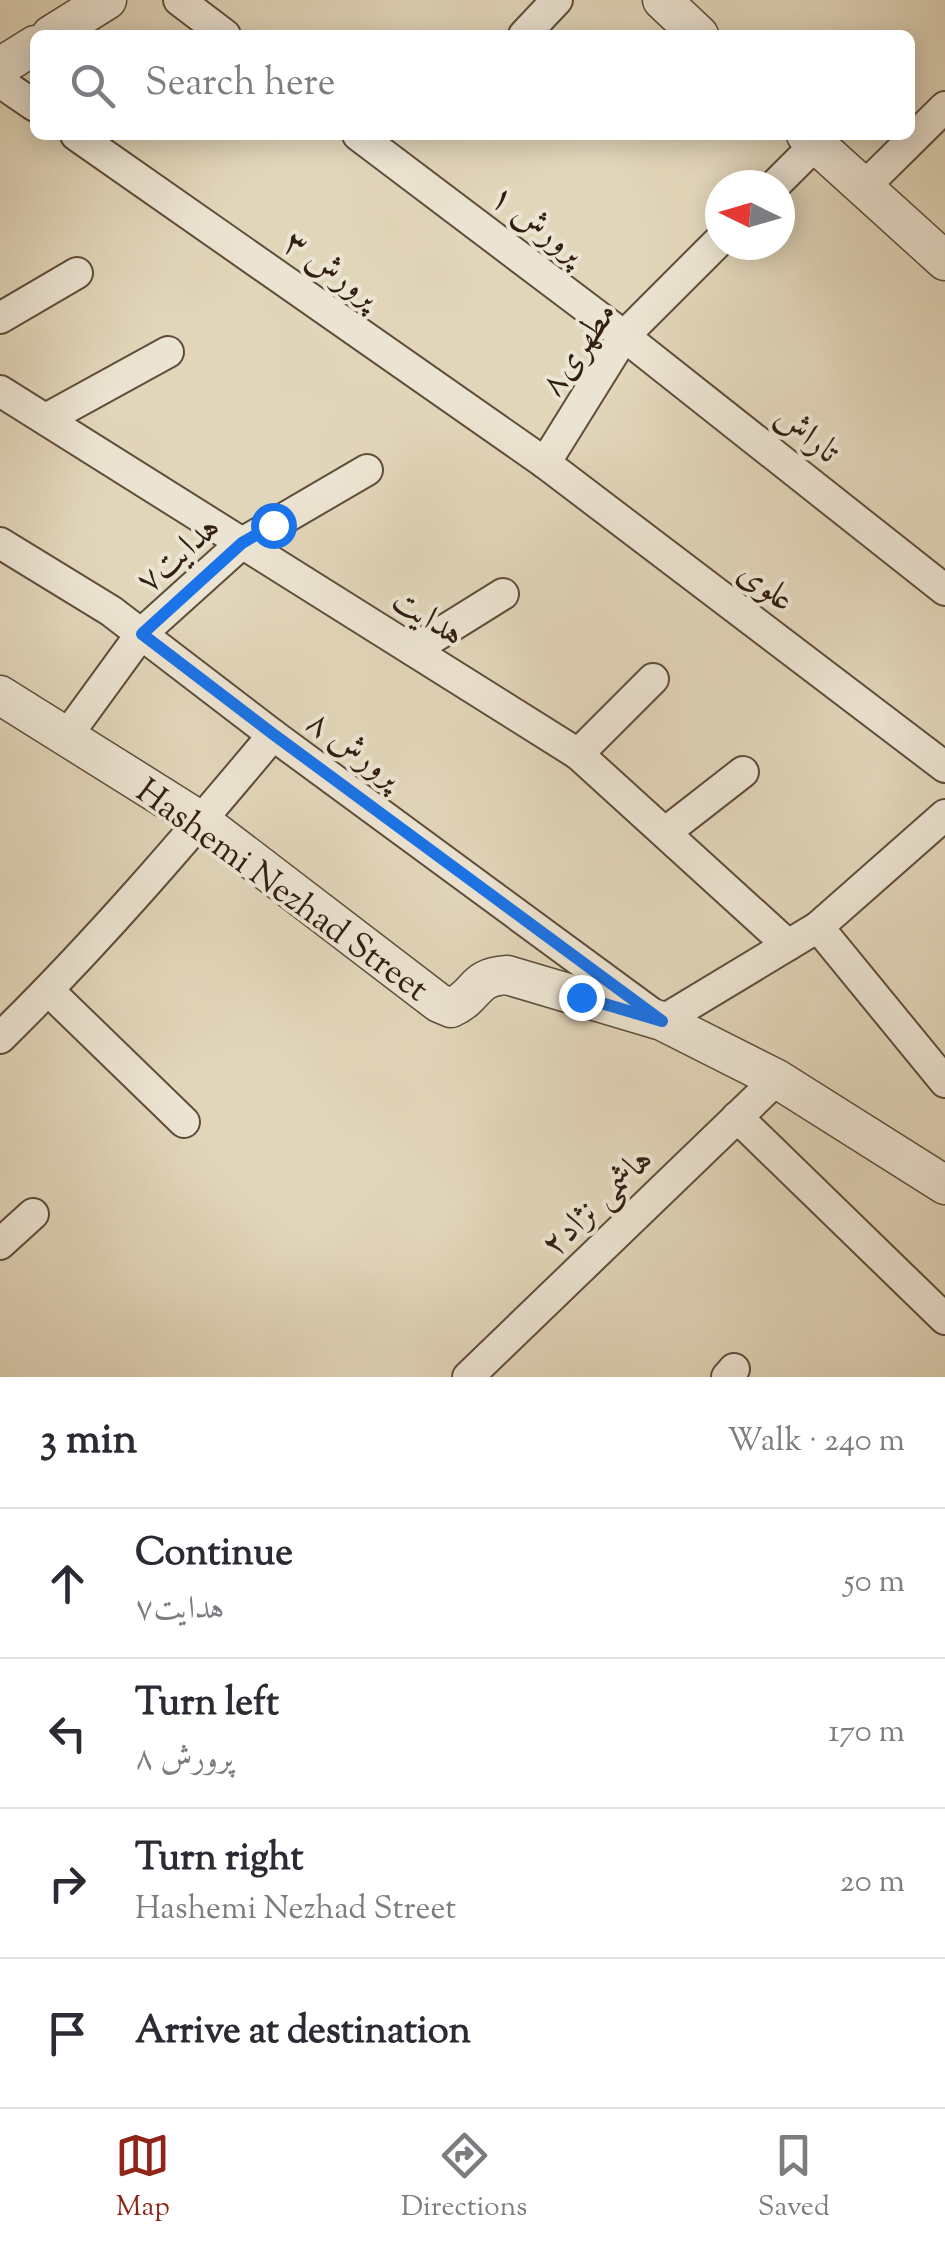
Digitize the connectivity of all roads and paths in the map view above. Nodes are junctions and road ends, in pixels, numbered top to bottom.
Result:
1 (107, 0) edge
2 (178, 0) edge
3 (558, 0) edge
4 (662, 0) edge
5 (60, 30) edge
6 (218, 30) edge
7 (529, 30) edge
8 (694, 30) edge
9 (30, 48) edge
10 (0, 67) edge
11 (0, 82) edge
12 (30, 103) edge
13 (945, 107) edge
14 (915, 137) edge
15 (83, 140) edge
16 (365, 140) edge
17 (811, 140) edge
18 (912, 140) edge
19 (787, 170) edge
20 (863, 188) junction
21 (705, 255) edge
22 (943, 255) edge
23 (77, 273) dead end
24 (0, 318) edge
25 (624, 336) junction
26 (168, 352) dead end
27 (0, 390) edge
28 (46, 419) junction
29 (544, 463) junction
30 (367, 470) dead end
31 (0, 543) edge
32 (242, 543) junction
33 (945, 590) edge
34 (504, 594) dead end
35 (142, 634) junction
36 (413, 650) junction
37 (653, 679) dead end
38 (0, 695) edge
39 (273, 734) junction
40 (66, 737) junction
41 (578, 754) junction
42 (945, 767) edge
43 (743, 772) dead end
44 (945, 815) edge
45 (201, 821) junction
46 (666, 832) junction
47 (818, 928) junction
48 (788, 945) junction
49 (49, 990) junction
50 (662, 1021) junction
51 (0, 1038) edge
52 (777, 1079) junction
53 (945, 1082) edge
54 (737, 1118) junction
55 (184, 1122) dead end
56 (945, 1185) edge
57 (33, 1214) dead end
58 (0, 1244) edge
59 (945, 1318) edge
60 (468, 1377) edge

1 - 5 street
2 - 6 street
3 - 7 street
4 - 8 street
9 - 10 street
11 - 12 street
13 - 14 street
15 - 29 street, پرورش ۳
16 - 25 street, پرورش ۱
17 - 19 street
17 - 20 street
18 - 20 street
20 - 22 street
21 - 25 street, مطهری۸
23 - 24 street
25 - 29 street, مطهری۸
25 - 33 street, تاراش
26 - 28 street
27 - 28 street, هدایت
28 - 32 street, هدایت
29 - 42 street, علوی
30 - 32 street, هدایت۷
31 - 35 street, پرورش ۸
32 - 35 street, هدایت۷
32 - 36 street, هدایت
34 - 36 street
35 - 39 street, پرورش ۸
35 - 40 street, هدایت۷
36 - 41 street, هدایت
37 - 41 street
38 - 40 street, Hashemi Nezhad Street
39 - 45 street
39 - 50 street, پرورش ۸
40 - 45 street, Hashemi Nezhad Street
41 - 46 street, هدایت
43 - 46 street
44 - 47 street
45 - 49 street
45 - 50 street, Hashemi Nezhad Street
46 - 48 street, هدایت
47 - 48 street
47 - 53 street
48 - 50 street
49 - 51 street
49 - 55 street
50 - 52 street, Hashemi Nezhad Street
52 - 54 street, هاشمی نژاد۲
52 - 56 street, Hashemi Nezhad Street
54 - 59 street
54 - 60 street, هاشمی نژاد۲
57 - 58 street

